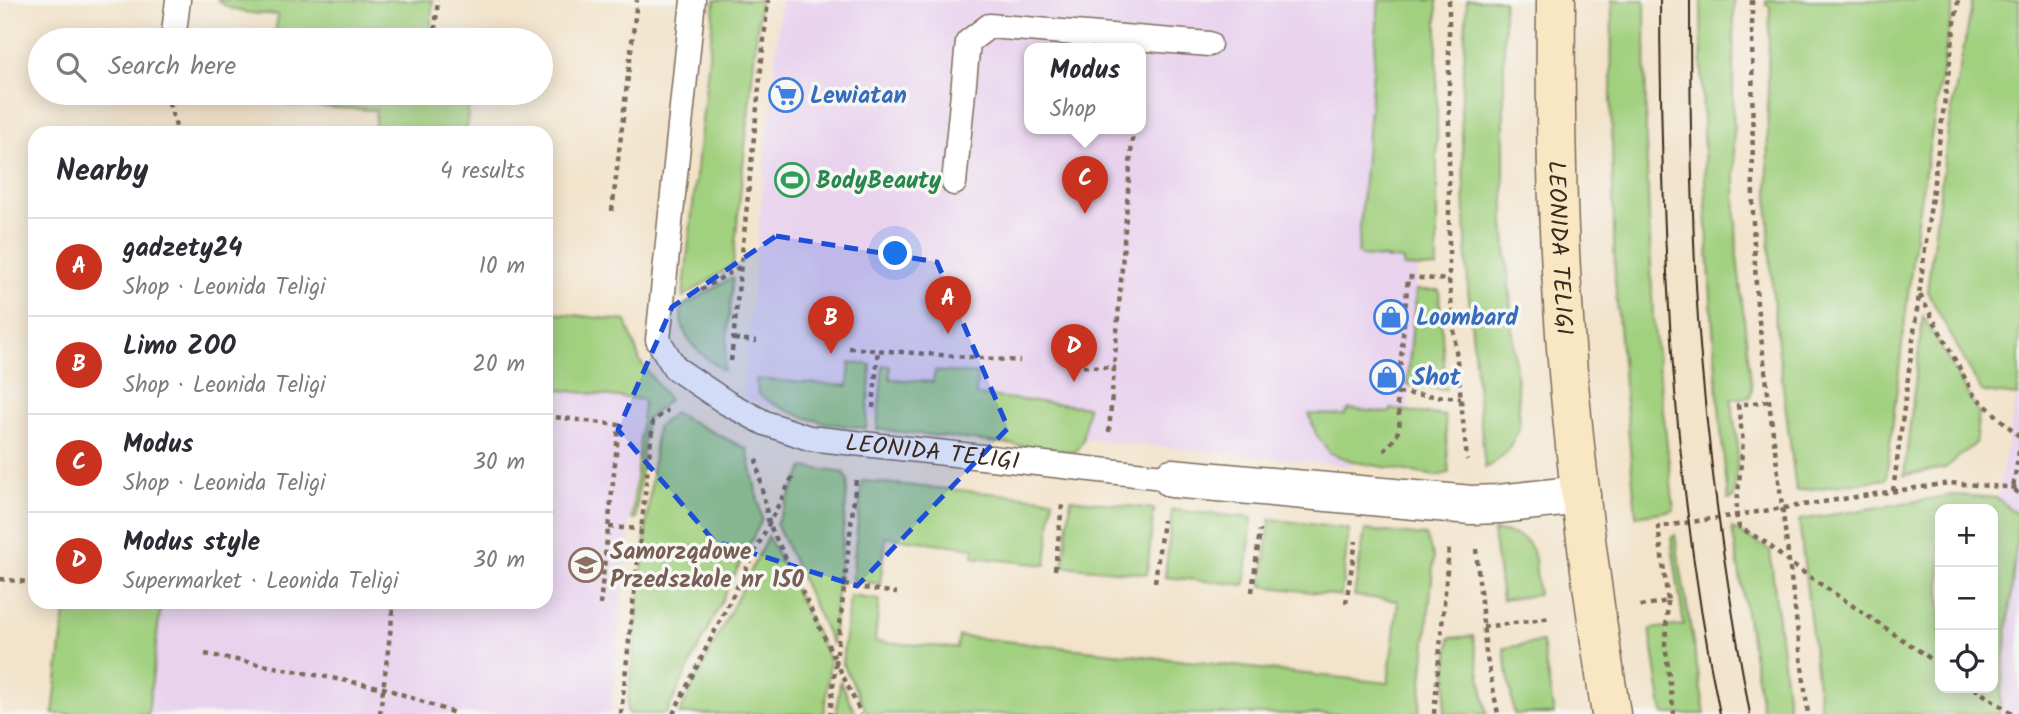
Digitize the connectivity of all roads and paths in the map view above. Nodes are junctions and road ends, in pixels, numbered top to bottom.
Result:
1 (178, 0) edge
2 (438, 0) edge
3 (637, 0) edge
4 (693, 0) edge
5 (768, 0) edge
6 (1449, 0) edge
7 (1556, 0) edge
8 (1752, 0) edge
9 (1958, 0) edge
10 (174, 28) edge
11 (435, 28) edge
12 (1209, 44) dead end
13 (170, 105) edge
14 (176, 126) edge
15 (1133, 134) edge
16 (954, 183) dead end
17 (612, 211) dead end
18 (1449, 280) junction
19 (1919, 294) junction
20 (734, 338) junction
21 (757, 341) dead end
22 (849, 348) dead end
23 (878, 349) junction
24 (1020, 361) dead end
25 (1083, 366) dead end
26 (1116, 368) junction
27 (1398, 393) junction
28 (1461, 398) junction
29 (1769, 401) junction
30 (727, 403) junction
31 (872, 412) dead end
32 (1112, 412) dead end
33 (553, 417) edge
34 (2019, 436) edge
35 (809, 438) junction
36 (2019, 452) edge
37 (1381, 455) dead end
38 (756, 457) dead end
39 (1468, 464) dead end
40 (1172, 478) joint
41 (2016, 488) edge
42 (1893, 491) junction
43 (855, 492) dead end
44 (2019, 494) edge
45 (1581, 495) junction
46 (1781, 507) junction
47 (1736, 514) junction
48 (1163, 515) dead end
49 (1060, 519) dead end
50 (769, 524) junction
51 (1260, 525) dead end
52 (609, 527) junction
53 (640, 529) junction
54 (1357, 535) dead end
55 (1475, 539) dead end
56 (1449, 546) dead end
57 (1788, 562) junction
58 (1055, 570) dead end
59 (0, 579) edge
60 (28, 582) edge
61 (1155, 582) dead end
62 (844, 584) junction
63 (1252, 592) dead end
64 (897, 593) dead end
65 (1668, 601) junction
66 (1346, 603) dead end
67 (600, 605) dead end
68 (1646, 605) dead end
69 (393, 609) edge
70 (1539, 620) dead end
71 (1483, 627) junction
72 (205, 654) dead end
73 (836, 661) junction
74 (1935, 662) edge
75 (384, 688) junction
76 (1982, 693) edge
77 (380, 714) edge
78 (457, 714) edge
79 (621, 714) edge
80 (673, 714) edge
81 (830, 714) edge
82 (861, 714) edge
83 (1434, 714) edge
84 (1498, 714) edge
85 (1611, 714) edge
86 (1674, 714) edge
87 (1808, 714) edge
88 (2013, 714) edge

1 - 10 lane
2 - 11 path
3 - 17 path
4 - 30 lane, LEONIDA TELIGI
5 - 20 path
6 - 18 path
7 - 45 street, LEONIDA TELIGI
8 - 29 path
9 - 19 path
12 - 16 lane
13 - 14 path
15 - 26 path
18 - 27 path
18 - 28 path
19 - 34 path
19 - 42 path
20 - 21 path
20 - 30 path
22 - 23 path
23 - 24 path
23 - 31 path
25 - 26 path
26 - 32 path
27 - 28 path
27 - 37 path
28 - 39 path
29 - 46 path
29 - 47 path
30 - 35 lane, LEONIDA TELIGI
30 - 53 path
33 - 52 path
35 - 40 lane, LEONIDA TELIGI
35 - 50 path
36 - 41 path
38 - 50 path
40 - 45 street, LEONIDA TELIGI
41 - 42 path
41 - 44 path
42 - 46 path
43 - 62 path
45 - 85 street, LEONIDA TELIGI
46 - 47 path
46 - 57 path
47 - 57 path
47 - 65 path
48 - 61 path
49 - 58 path
50 - 73 path
50 - 80 path
51 - 63 path
52 - 53 path
52 - 67 path
53 - 79 path
54 - 66 path
55 - 71 path
56 - 83 path
57 - 74 path
57 - 87 path
59 - 60 path
62 - 64 path
62 - 73 path
65 - 68 path
65 - 86 path
69 - 75 path
70 - 71 path
71 - 84 path
72 - 75 path
73 - 81 path
73 - 82 path
75 - 77 path
75 - 78 path
76 - 88 path

